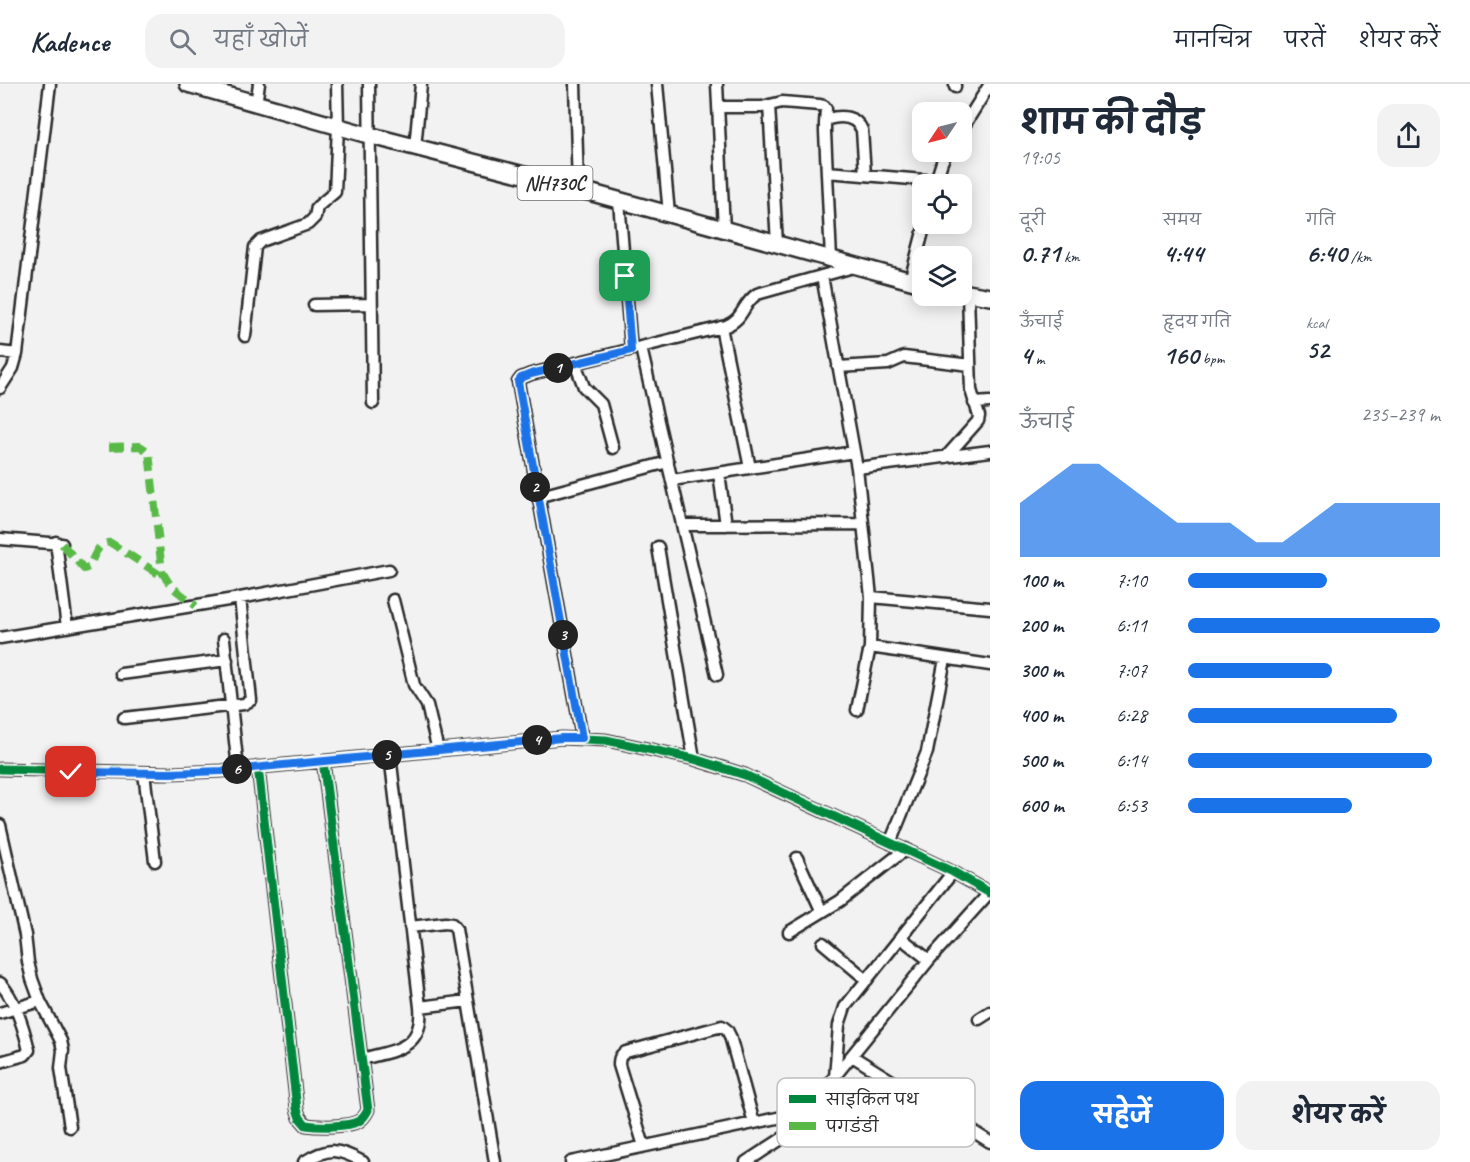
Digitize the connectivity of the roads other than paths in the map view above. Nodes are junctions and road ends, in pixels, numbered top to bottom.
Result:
1 (50, 84) edge
2 (188, 84) edge
3 (259, 84) edge
4 (337, 84) edge
5 (369, 84) edge
6 (421, 84) edge
7 (575, 84) edge
8 (657, 84) edge
9 (717, 84) edge
10 (990, 84) edge
11 (256, 104) junction
12 (769, 105) junction
13 (718, 107) junction
14 (972, 113) edge
15 (825, 123) junction
16 (338, 127) junction
17 (368, 135) junction
18 (415, 148) junction
19 (827, 172) junction
20 (865, 175) junction
21 (912, 180) edge
22 (578, 189) junction
23 (619, 201) junction
24 (669, 214) junction
25 (724, 230) junction
26 (777, 244) junction
27 (831, 259) junction
28 (857, 266) junction
29 (822, 276) junction
30 (912, 282) edge
31 (972, 294) edge
32 (990, 297) edge
33 (371, 304) junction
34 (315, 305) dead end
35 (966, 306) edge
36 (721, 327) junction
37 (245, 336) dead end
38 (636, 349) junction
39 (0, 352) edge
40 (17, 354) junction
41 (575, 363) junction
42 (970, 365) junction
43 (838, 367) junction
44 (0, 388) edge
45 (990, 402) edge
46 (373, 403) dead end
47 (974, 403) junction
48 (612, 448) dead end
49 (990, 451) edge
50 (854, 452) junction
51 (946, 457) junction
52 (668, 462) junction
53 (750, 468) junction
54 (857, 468) junction
55 (719, 473) junction
56 (672, 480) junction
57 (537, 497) junction
58 (863, 524) junction
59 (683, 525) junction
60 (726, 525) junction
61 (0, 539) edge
62 (658, 548) dead end
63 (389, 570) dead end
64 (871, 597) junction
65 (240, 598) junction
66 (393, 600) dead end
67 (990, 608) edge
68 (68, 627) junction
69 (0, 638) edge
70 (224, 639) dead end
71 (870, 647) junction
72 (945, 659) junction
73 (227, 660) junction
74 (989, 663) edge
75 (121, 674) dead end
76 (717, 675) dead end
77 (232, 705) junction
78 (857, 710) dead end
79 (124, 718) dead end
80 (582, 738) junction
81 (438, 750) junction
82 (390, 755) junction
83 (694, 759) junction
84 (323, 761) junction
85 (258, 767) junction
86 (0, 769) edge
87 (238, 769) junction
88 (144, 773) junction
89 (0, 825) edge
90 (890, 843) junction
91 (906, 849) junction
92 (797, 858) dead end
93 (155, 861) dead end
94 (953, 872) junction
95 (990, 893) edge
96 (822, 912) junction
97 (410, 927) junction
98 (789, 932) dead end
99 (901, 938) junction
100 (823, 943) dead end
101 (929, 960) junction
102 (867, 980) junction
103 (0, 983) edge
104 (39, 1001) junction
105 (468, 1001) junction
106 (420, 1006) junction
107 (15, 1009) junction
108 (990, 1012) edge
109 (0, 1013) edge
110 (979, 1018) dead end
111 (852, 1056) junction
112 (362, 1059) junction
113 (0, 1062) edge
114 (835, 1078) joint
115 (887, 1078) edge
116 (777, 1117) edge
117 (754, 1123) junction
118 (70, 1127) dead end
119 (975, 1133) edge
120 (777, 1142) edge
121 (990, 1142) edge
122 (644, 1146) junction
123 (304, 1162) edge
124 (363, 1162) edge
125 (495, 1162) edge
126 (572, 1162) edge
127 (746, 1162) edge

1 - 40 street
2 - 11 highway, NH730C
3 - 11 street
4 - 16 street
5 - 17 street
6 - 18 street
7 - 22 street
8 - 24 street
9 - 13 street
10 - 14 street
11 - 16 highway, NH730C
12 - 13 street
12 - 15 street
12 - 26 street
13 - 25 street
15 - 19 street
15 - 20 street
16 - 17 highway, NH730C
16 - 37 street
17 - 18 highway, NH730C
17 - 33 street
18 - 22 highway, NH730C
19 - 20 street
19 - 27 street
20 - 21 street
22 - 23 highway, NH730C
23 - 24 highway, NH730C
23 - 38 street
24 - 25 highway, NH730C
25 - 26 highway, NH730C
26 - 27 highway, NH730C
27 - 28 highway, NH730C
28 - 29 street
28 - 30 highway, NH730C
29 - 36 street
29 - 43 street
31 - 32 highway
33 - 34 street
33 - 46 street
35 - 42 street
36 - 38 street
36 - 53 street
38 - 41 street
38 - 52 street
39 - 40 street
40 - 44 street
41 - 48 street
41 - 57 street
42 - 43 street
42 - 47 street
43 - 50 street
45 - 47 street
47 - 51 street
49 - 51 street
50 - 53 street
50 - 54 street
51 - 54 street
52 - 56 street
52 - 57 street
53 - 55 street
54 - 58 street
55 - 56 street
55 - 60 street
56 - 59 street
57 - 80 street
58 - 60 street
58 - 64 street
59 - 60 street
59 - 76 street
61 - 68 street
62 - 83 street
63 - 65 street
64 - 67 street
64 - 71 street
65 - 68 street
65 - 77 street
66 - 81 street
68 - 69 street
70 - 73 street
71 - 72 street
71 - 78 street
72 - 74 street
72 - 90 street
73 - 75 street
73 - 77 street
77 - 79 street
77 - 87 street
80 - 81 street
80 - 83 street
81 - 82 street
82 - 84 street
82 - 97 street
83 - 90 street
84 - 85 street
84 - 112 street
85 - 87 street
85 - 112 street
86 - 88 street
87 - 88 street
88 - 93 street
89 - 104 street
90 - 91 street
91 - 94 street
91 - 96 street
92 - 96 street
94 - 95 street
94 - 99 street
95 - 101 street
96 - 98 street
97 - 105 street
97 - 106 street
99 - 101 street
99 - 102 street
100 - 102 street
101 - 111 street
102 - 114 street
103 - 107 street
104 - 107 street
104 - 118 street
105 - 106 street
105 - 125 street
106 - 112 street
107 - 109 street
107 - 113 street
108 - 110 street
111 - 114 street
111 - 115 street
116 - 117 street
117 - 122 street
117 - 122 street
119 - 121 street
120 - 127 street
122 - 126 street
123 - 124 street

